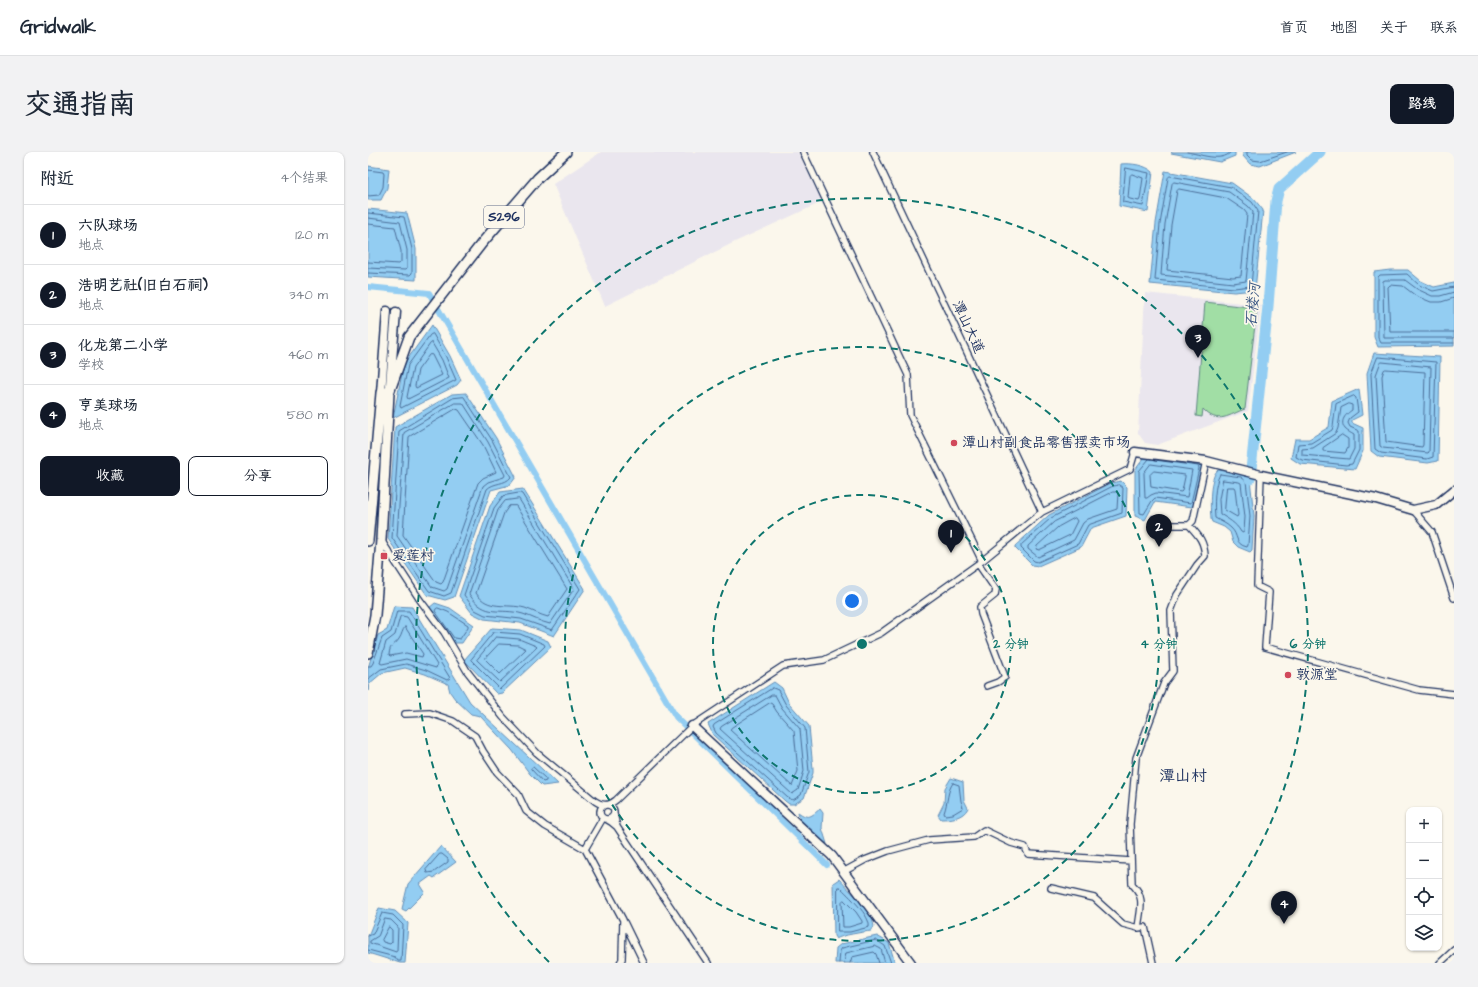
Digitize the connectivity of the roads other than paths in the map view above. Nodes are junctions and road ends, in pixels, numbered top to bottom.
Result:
1 (566, 152) edge
2 (803, 152) edge
3 (873, 152) edge
4 (391, 311) dead end
5 (385, 393) junction
6 (1135, 452) joint
7 (1206, 461) junction
8 (1258, 475) junction
9 (1454, 490) edge
10 (1413, 510) junction
11 (1042, 512) junction
12 (1154, 519) dead end
13 (1189, 525) junction
14 (381, 540) junction
15 (368, 541) edge
16 (980, 563) junction
17 (1454, 598) edge
18 (368, 653) edge
19 (987, 686) dead end
20 (1454, 694) edge
21 (405, 714) dead end
22 (692, 726) junction
23 (595, 800) junction
24 (616, 800) junction
25 (608, 805) junction
26 (614, 812) junction
27 (600, 813) junction
28 (604, 819) junction
29 (617, 827) junction
30 (585, 849) junction
31 (1131, 861) junction
32 (843, 872) junction
33 (1051, 888) dead end
34 (623, 920) junction
35 (1138, 928) junction
36 (1454, 950) edge
37 (1445, 962) edge
38 (620, 963) edge
39 (644, 963) edge
40 (708, 963) edge
41 (911, 963) edge
42 (1153, 963) edge

1 - 5 main road, S296
2 - 16 street
3 - 11 street, 潭山大道
4 - 5 street
5 - 14 main road, S296
5 - 15 main road, S296
6 - 7 street
6 - 11 street
7 - 8 street
7 - 13 street
8 - 10 street
8 - 20 street
9 - 10 street
10 - 17 street
11 - 16 street
12 - 13 street
13 - 31 street
14 - 18 main road, S296
14 - 23 street
16 - 19 street
16 - 22 street
21 - 30 street
22 - 24 street
22 - 32 street
23 - 25 street
23 - 27 street
24 - 25 street
24 - 26 street
25 - 26 street
25 - 27 street
26 - 28 street
26 - 29 street
27 - 28 street
28 - 29 street
28 - 30 street
29 - 40 street
30 - 34 street
31 - 32 street
31 - 35 street
32 - 41 street
33 - 35 street
34 - 38 street
34 - 39 street
35 - 42 street
36 - 37 street

